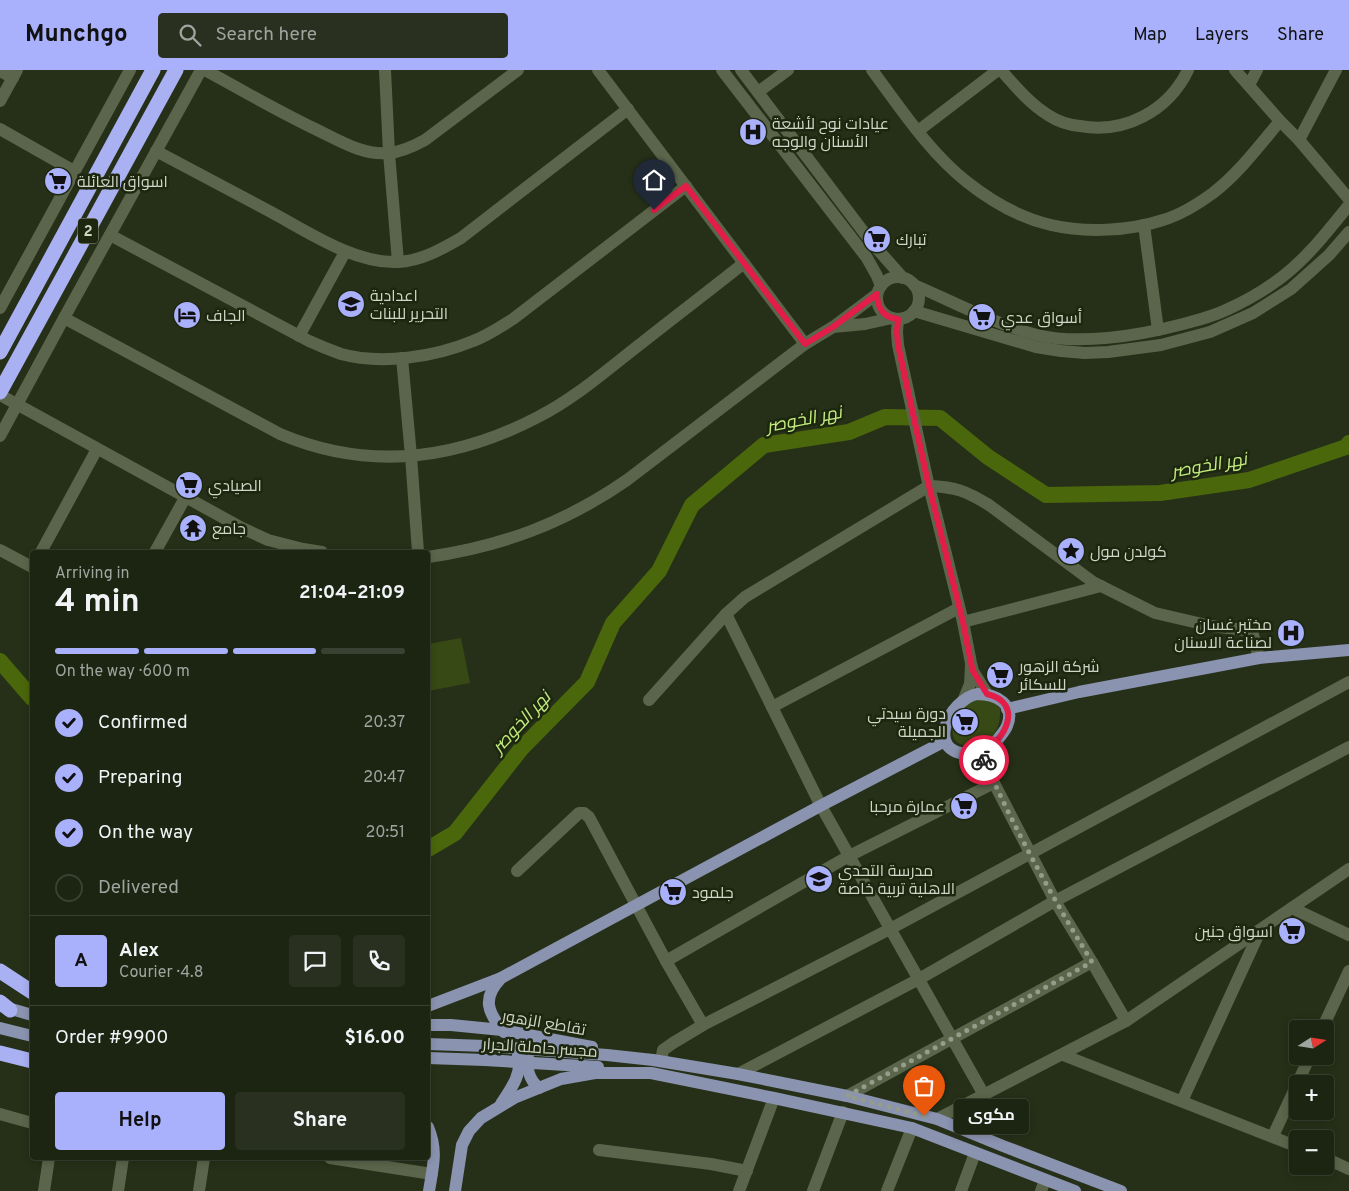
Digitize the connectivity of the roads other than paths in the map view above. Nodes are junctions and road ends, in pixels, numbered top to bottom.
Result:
1 (130, 70) edge
2 (153, 70) edge
3 (176, 70) edge
4 (203, 70) edge
5 (385, 70) edge
6 (518, 70) edge
7 (598, 70) edge
8 (722, 70) edge
9 (741, 70) edge
10 (788, 70) edge
11 (872, 70) edge
12 (999, 70) edge
13 (1235, 70) edge
14 (1258, 70) edge
15 (1336, 70) edge
16 (0, 71) edge
17 (1185, 71) edge
18 (15, 74) edge
19 (1249, 85) junction
20 (758, 92) junction
21 (0, 101) edge
22 (628, 109) junction
23 (1280, 121) junction
24 (0, 129) edge
25 (918, 131) junction
26 (1299, 140) junction
27 (156, 151) junction
28 (389, 153) junction
29 (74, 171) junction
30 (686, 186) junction
31 (1349, 200) edge
32 (1349, 205) edge
33 (1144, 225) junction
34 (1349, 232) edge
35 (110, 235) junction
36 (345, 252) junction
37 (398, 262) junction
38 (744, 263) junction
39 (908, 281) junction
40 (879, 290) junction
41 (948, 300) junction
42 (0, 308) edge
43 (914, 311) junction
44 (64, 318) junction
45 (895, 319) junction
46 (943, 319) junction
47 (833, 327) junction
48 (1158, 330) junction
49 (299, 336) junction
50 (805, 344) junction
51 (0, 350) edge
52 (402, 358) junction
53 (0, 393) edge
54 (16, 404) junction
55 (0, 436) edge
56 (97, 449) junction
57 (411, 456) junction
58 (928, 482) junction
59 (185, 498) junction
60 (0, 550) edge
61 (42, 550) edge
62 (156, 550) edge
63 (309, 550) edge
64 (418, 550) edge
65 (430, 557) edge
66 (30, 566) edge
67 (1102, 586) junction
68 (959, 608) junction
69 (726, 614) junction
70 (963, 622) junction
71 (1349, 650) edge
72 (1259, 658) junction
73 (971, 663) junction
74 (1349, 682) edge
75 (987, 694) junction
76 (649, 700) dead end
77 (962, 701) junction
78 (772, 707) junction
79 (1007, 708) junction
80 (945, 741) junction
81 (1349, 747) edge
82 (981, 753) junction
83 (994, 783) junction
84 (821, 806) junction
85 (1030, 854) junction
86 (849, 856) junction
87 (1349, 868) edge
88 (517, 871) dead end
89 (1055, 901) junction
90 (636, 906) junction
91 (1292, 908) junction
92 (890, 928) junction
93 (1261, 930) junction
94 (1349, 935) edge
95 (666, 961) junction
96 (1092, 962) junction
97 (0, 971) edge
98 (1349, 971) edge
99 (500, 978) junction
100 (919, 979) junction
101 (30, 991) edge
102 (430, 1005) edge
103 (3, 1006) edge
104 (30, 1014) edge
105 (1326, 1020) edge
106 (1126, 1022) junction
107 (430, 1026) edge
108 (702, 1026) junction
109 (0, 1028) edge
110 (502, 1030) junction
111 (30, 1036) edge
112 (541, 1037) junction
113 (953, 1039) junction
114 (430, 1044) edge
115 (0, 1053) edge
116 (1063, 1055) junction
117 (430, 1058) edge
118 (561, 1058) junction
119 (30, 1060) edge
120 (657, 1061) junction
121 (1306, 1065) edge
122 (650, 1073) junction
123 (738, 1074) junction
124 (539, 1088) junction
125 (984, 1095) junction
126 (847, 1096) junction
127 (774, 1098) junction
128 (1182, 1101) junction
129 (501, 1104) junction
130 (843, 1112) junction
131 (0, 1114) edge
132 (937, 1119) junction
133 (30, 1122) edge
134 (912, 1128) junction
135 (430, 1132) edge
136 (1273, 1136) junction
137 (1289, 1143) edge
138 (599, 1150) dead end
139 (975, 1153) junction
140 (49, 1160) edge
141 (123, 1160) edge
142 (204, 1160) edge
143 (343, 1160) edge
144 (1334, 1162) edge
145 (1349, 1168) edge
146 (747, 1171) junction
147 (432, 1174) junction
148 (1043, 1185) edge
149 (44, 1191) edge
150 (118, 1191) edge
151 (199, 1191) edge
152 (429, 1191) edge
153 (454, 1191) edge
154 (739, 1191) edge
155 (814, 1191) edge
156 (887, 1191) edge
157 (961, 1191) edge
158 (1075, 1191) edge
159 (1121, 1191) edge

1 - 29 street
2 - 51 highway, 2
3 - 53 highway, 2
4 - 27 street
4 - 28 street
5 - 28 street
6 - 28 street
7 - 22 street
8 - 40 street
9 - 20 street
10 - 20 street
11 - 25 street
12 - 17 street
12 - 25 street
13 - 19 street
14 - 19 street
15 - 26 street
16 - 18 street
18 - 21 street
19 - 23 street
20 - 39 street
22 - 30 street
22 - 37 street
23 - 26 street
23 - 33 street
24 - 29 street
25 - 33 street
26 - 31 street
27 - 35 street
27 - 36 street
28 - 37 street
29 - 42 street
30 - 38 street
30 - 52 street
32 - 48 street
33 - 48 street
34 - 46 street
35 - 44 street
35 - 49 street
36 - 37 street
36 - 49 street
38 - 50 street
38 - 57 street
39 - 40 street
39 - 41 street
39 - 43 street
40 - 45 street
40 - 47 street
41 - 46 street
41 - 48 street
43 - 45 street
43 - 46 street
44 - 54 street
44 - 57 street
45 - 47 street
45 - 58 street
47 - 50 street
49 - 52 street
50 - 65 street
52 - 57 street
53 - 54 street
54 - 55 street
54 - 56 street
56 - 59 street
56 - 61 street
57 - 64 street
58 - 67 street
58 - 68 street
58 - 69 street
59 - 62 street
59 - 63 street
60 - 66 street
67 - 70 street
67 - 72 street
68 - 70 street
68 - 78 street
69 - 76 street
69 - 78 street
70 - 73 street
71 - 72 main road
72 - 79 main road
73 - 75 street
73 - 77 street
74 - 85 street
75 - 77 main road
75 - 79 main road
77 - 80 main road
78 - 84 street
79 - 82 main road
80 - 82 main road
80 - 84 main road
81 - 89 street
82 - 83 street
83 - 85 street
83 - 86 street
84 - 86 street
84 - 90 main road
85 - 89 street
85 - 92 street
86 - 92 street
86 - 95 street
87 - 91 street
88 - 90 street
89 - 96 street
89 - 100 street
90 - 95 street
90 - 99 main road
91 - 93 street
91 - 94 street
92 - 100 street
92 - 108 street
93 - 106 street
93 - 128 street
95 - 108 street
96 - 106 street
96 - 113 street
97 - 101 highway
98 - 105 street
99 - 102 main road
99 - 110 main road
100 - 113 street
100 - 123 street
103 - 104 main road
106 - 116 street
107 - 110 main road, تقاطع الزهور
108 - 120 street
109 - 111 main road
110 - 112 main road, تقاطع الزهور
110 - 129 main road
112 - 120 main road, تقاطع الزهور
112 - 124 main road
113 - 125 street
113 - 126 street
114 - 118 main road, مجسر حاملة الجرار
115 - 119 highway
116 - 125 street
116 - 128 street
117 - 118 main road, مجسر حاملة الجرار
118 - 120 main road, مجسر حاملة الجرار
118 - 122 main road, مجسر حاملة الجرار
120 - 123 main road
121 - 136 street
122 - 124 main road
122 - 127 main road
123 - 126 main road
124 - 129 main road
125 - 132 street
126 - 132 main road
127 - 130 main road
127 - 146 street
128 - 136 street
129 - 153 main road
130 - 134 main road
130 - 155 street
131 - 133 street
132 - 159 main road
134 - 139 main road
134 - 156 street
135 - 147 main road
136 - 137 street
138 - 146 street
139 - 148 main road
139 - 157 street
140 - 149 street
141 - 150 street
142 - 151 street
143 - 147 street
144 - 145 street
146 - 154 street
147 - 152 main road
148 - 158 main road

